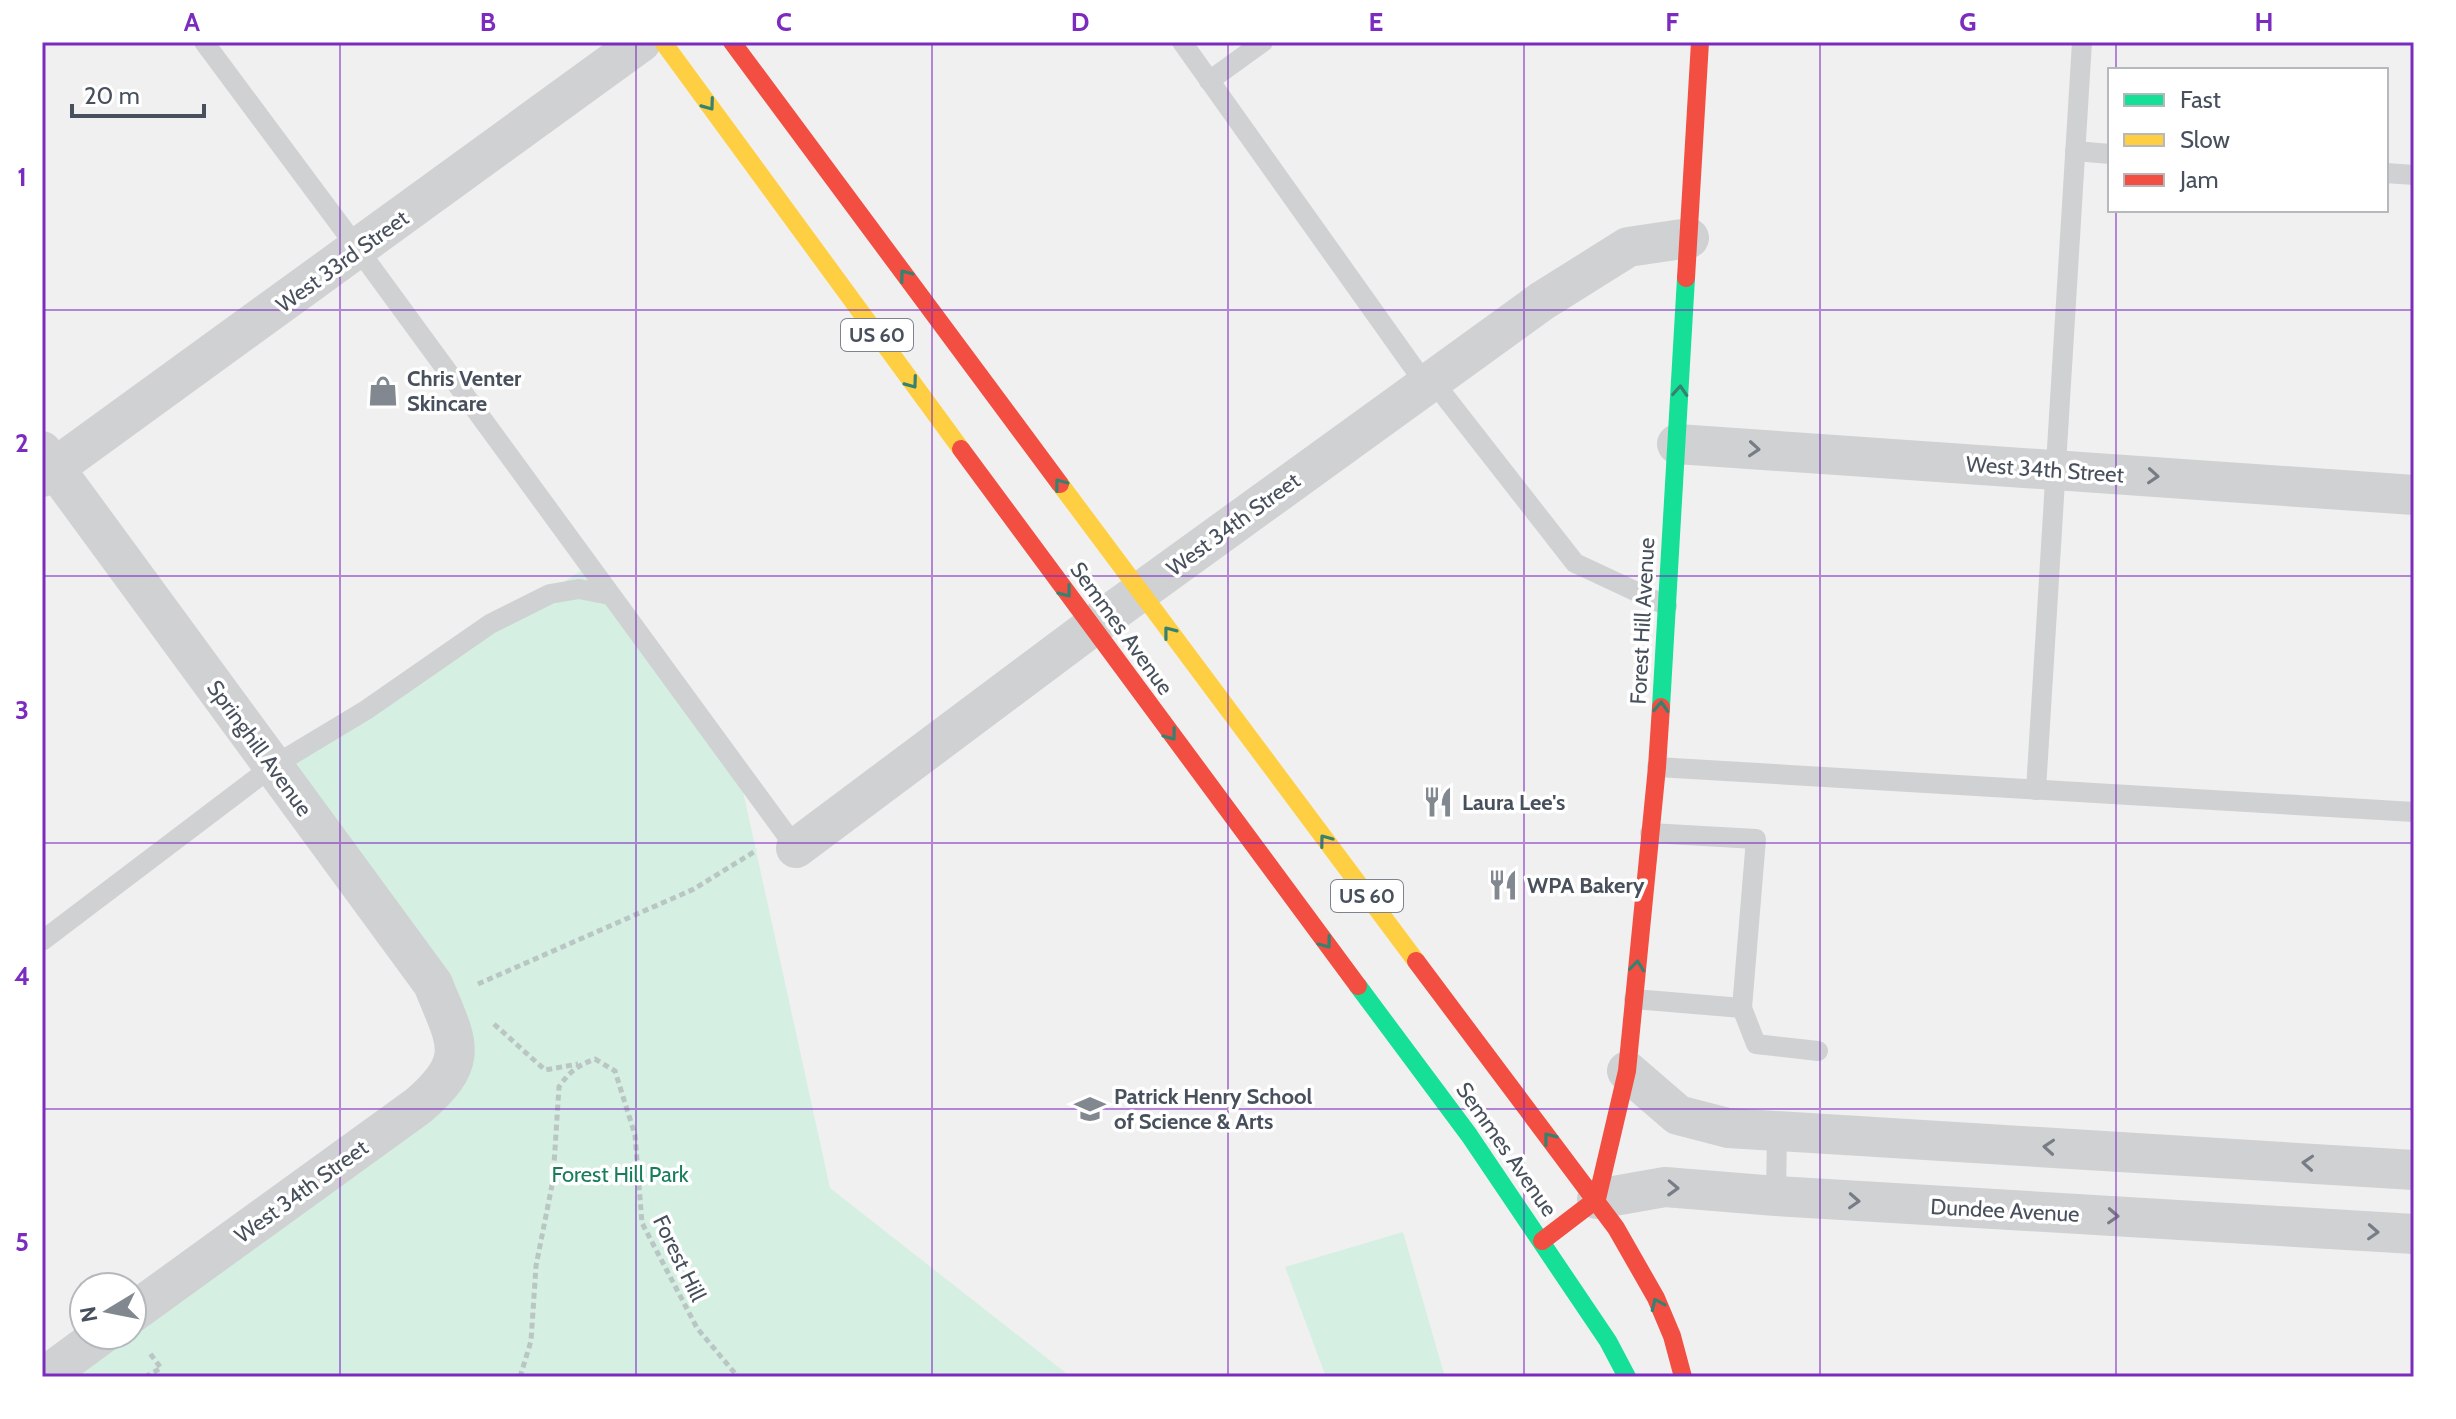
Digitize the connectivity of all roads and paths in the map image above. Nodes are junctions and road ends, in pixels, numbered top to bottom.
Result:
1 (204, 42) edge
2 (641, 42) edge
3 (663, 42) edge
4 (732, 42) edge
5 (1182, 42) edge
6 (1263, 42) edge
7 (1700, 42) edge
8 (2082, 42) edge
9 (1209, 81) junction
10 (2075, 151) junction
11 (2108, 154) edge
12 (2388, 173) edge
13 (2414, 175) edge
14 (1689, 238) junction
15 (358, 249) junction
16 (1429, 382) junction
17 (1677, 444) junction
18 (46, 466) edge
19 (2055, 469) junction
20 (2414, 495) edge
21 (1140, 592) junction
22 (610, 595) junction
23 (1667, 606) junction
24 (1093, 626) junction
25 (273, 766) junction
26 (1657, 767) junction
27 (2036, 790) junction
28 (2414, 812) edge
29 (1650, 833) junction
30 (790, 840) junction
31 (42, 941) edge
32 (1634, 999) junction
33 (439, 1000) junction
34 (1742, 1008) junction
35 (1818, 1051) dead end
36 (455, 1055) joint
37 (581, 1064) junction
38 (1627, 1071) junction
39 (1777, 1130) junction
40 (2414, 1170) edge
41 (1776, 1196) junction
42 (1597, 1199) junction
43 (2414, 1234) edge
44 (1542, 1241) junction
45 (148, 1301) edge
46 (79, 1351) edge
47 (44, 1377) edge
48 (520, 1377) edge
49 (738, 1377) edge
50 (1627, 1377) edge
51 (1683, 1377) edge

1 - 15 lane
2 - 15 street, West 33rd Street
3 -> 24 main road, Semmes Avenue / US 60
21 -> 4 main road, Semmes Avenue / US 60
5 - 9 lane
6 - 9 lane
7 - 14 main road, Forest Hill Avenue
8 - 10 lane
9 - 16 lane
10 - 11 lane
10 - 19 lane
12 - 13 lane
14 - 16 street, West 34th Street
17 -> 14 main road, Forest Hill Avenue
15 - 18 street, West 33rd Street
15 - 22 lane
16 - 21 street, West 34th Street
16 - 23 lane
17 -> 19 street, West 34th Street
17 - 23 main road, Forest Hill Avenue
18 - 25 street, Springhill Avenue
19 -> 20 street, West 34th Street
19 - 27 lane
21 - 24 street, West 34th Street
42 -> 21 main road, Semmes Avenue / US 60
22 - 25 lane
22 - 30 lane
26 -> 23 main road, Forest Hill Avenue
24 - 30 street, West 34th Street
24 -> 44 main road, Semmes Avenue / US 60
25 - 31 lane
25 - 33 street, Springhill Avenue
26 - 27 lane
26 - 29 main road, Forest Hill Avenue
27 - 28 lane
32 -> 29 main road, Forest Hill Avenue
29 - 34 lane
30 - 33 path
32 - 34 lane
32 - 38 main road, Forest Hill Avenue
33 - 36 street, Springhill Avenue
33 - 37 path
34 - 35 lane
36 - 45 street, West 34th Street
37 - 48 path
37 - 49 path, Forest Hill
38 - 39 street
38 - 42 main road, Forest Hill Avenue
40 -> 39 street
39 - 41 lane
42 -> 41 street, Dundee Avenue
41 -> 43 street, Dundee Avenue
42 - 44 main road
51 -> 42 main road, US 60
44 - 50 main road, US 60
46 - 47 street

